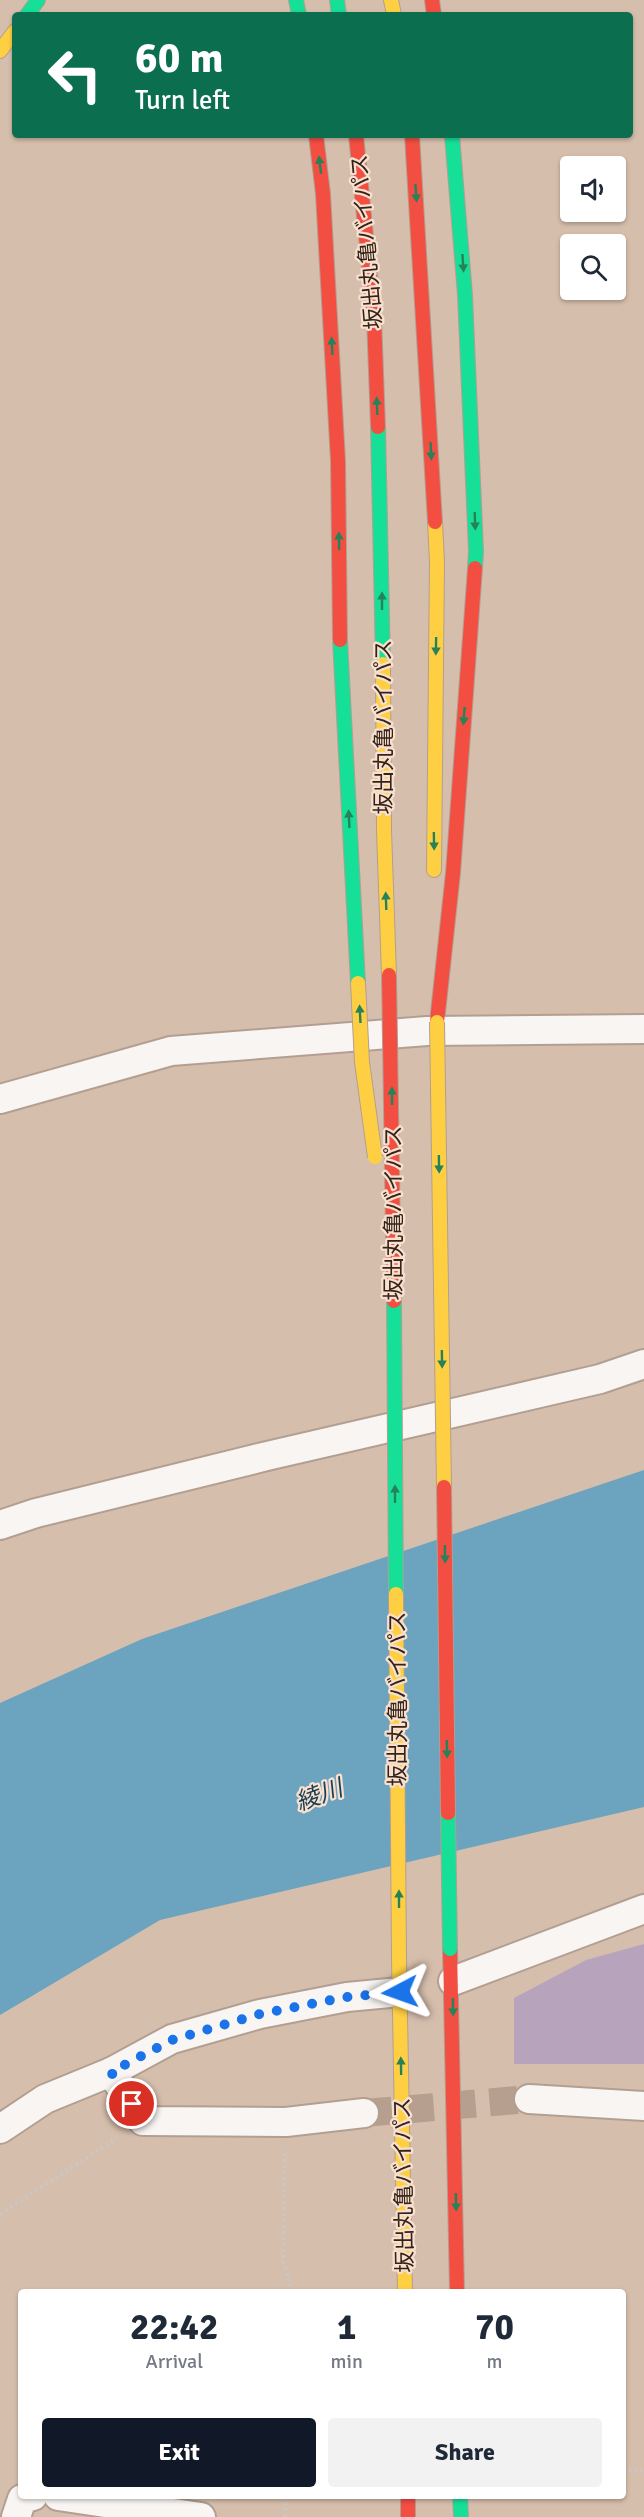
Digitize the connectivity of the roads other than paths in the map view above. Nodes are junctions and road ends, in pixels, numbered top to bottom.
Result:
1 (12, 35) edge
2 (0, 51) edge
3 (316, 138) edge
4 (356, 138) edge
5 (412, 138) edge
6 (452, 138) edge
7 (435, 885) dead end
8 (435, 908) dead end
9 (437, 1022) junction
10 (644, 1029) edge
11 (0, 1099) edge
12 (393, 1302) junction
13 (644, 1364) edge
14 (0, 1525) edge
15 (644, 1909) edge
16 (453, 1981) junction
17 (400, 1992) junction
18 (111, 2072) junction
19 (529, 2099) tunnel mouth
20 (644, 2106) edge
21 (364, 2114) tunnel mouth
22 (0, 2129) edge
23 (405, 2289) edge
24 (457, 2289) edge
25 (22, 2499) edge
26 (78, 2499) edge
27 (408, 2499) edge
28 (460, 2499) edge
29 (16, 2517) edge
30 (201, 2517) edge
31 (408, 2517) edge
32 (461, 2517) edge

1 - 2 main road
12 -> 3 main road, bridge
12 -> 4 main road, 坂出丸亀バイパス, bridge
5 -> 7 main road
6 -> 9 main road
8 - 9 main road, 坂出丸亀バイパス
9 -> 16 main road, 坂出丸亀バイパス, bridge
10 - 11 street
17 -> 12 main road, 坂出丸亀バイパス, bridge
13 - 14 street
15 - 16 street
16 -> 24 main road, 坂出丸亀バイパス
17 - 18 street
23 -> 17 main road, 坂出丸亀バイパス
18 - 21 street
18 - 22 street
19 - 20 street
25 - 29 street
26 - 30 street
27 - 31 main road
28 - 32 main road

